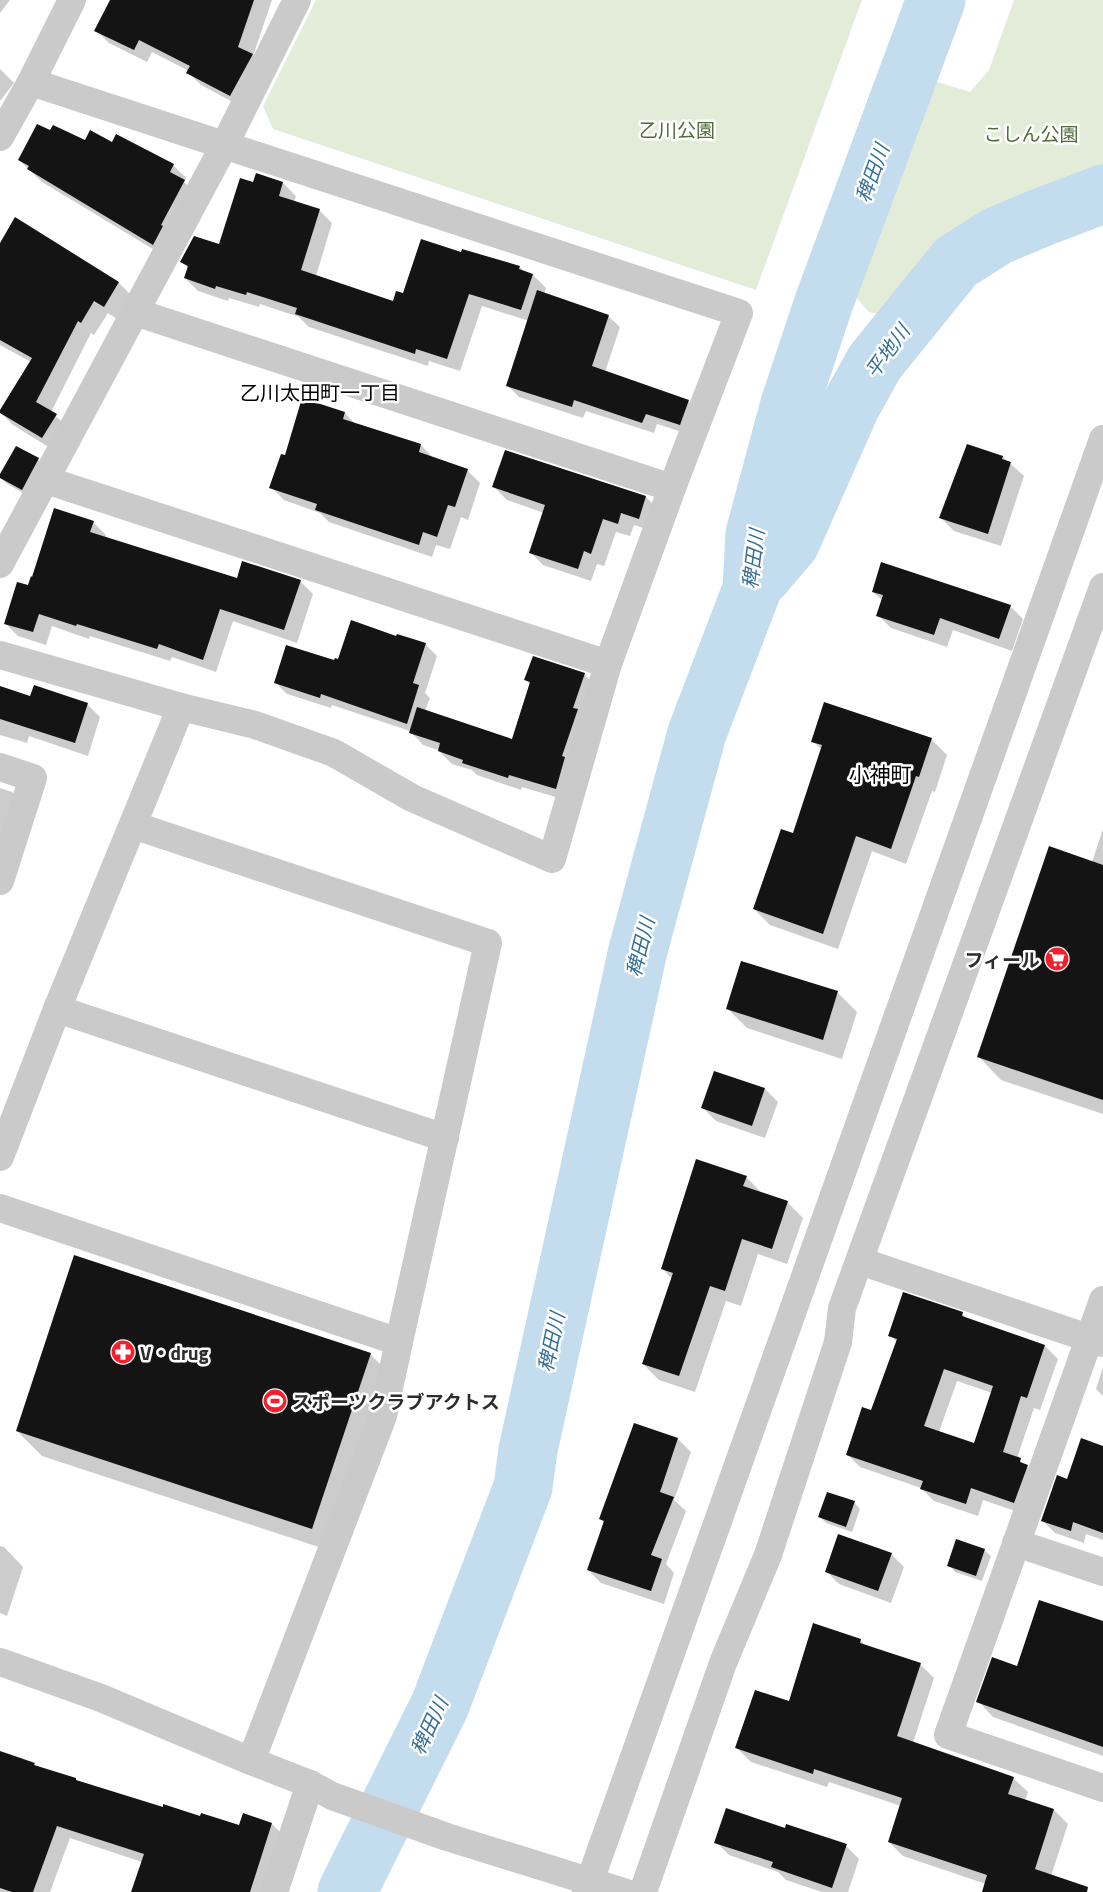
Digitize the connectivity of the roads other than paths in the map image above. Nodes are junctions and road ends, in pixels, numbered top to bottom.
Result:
1 (72, 0) edge
2 (297, 0) edge
3 (31, 82) junction
4 (0, 137) edge
5 (225, 144) junction
6 (135, 312) junction
7 (1103, 439) edge
8 (46, 480) junction
9 (672, 488) junction
10 (0, 564) edge
11 (1103, 587) edge
12 (1094, 637) edge
13 (0, 655) edge
14 (608, 664) junction
15 (181, 707) junction
16 (0, 767) edge
17 (133, 825) junction
18 (0, 881) edge
19 (57, 1008) junction
20 (445, 1138) junction
21 (0, 1157) edge
22 (0, 1208) edge
23 (860, 1261) junction
24 (1103, 1300) edge
25 (1096, 1341) edge
26 (400, 1342) junction
27 (1016, 1543) junction
28 (1103, 1572) edge
29 (0, 1662) edge
30 (251, 1761) junction
31 (1103, 1788) edge
32 (321, 1790) junction
33 (588, 1887) edge
34 (274, 1892) edge
35 (624, 1892) edge
36 (643, 1892) edge

1 - 3 street
2 - 5 street
3 - 4 street
3 - 5 street
5 - 6 street
5 - 9 street
6 - 8 street
6 - 9 street
7 - 33 street
8 - 10 street
8 - 14 street
9 - 14 street
11 - 12 street
12 - 23 street
13 - 15 street
14 - 15 street
15 - 17 street
16 - 18 street
17 - 19 street
17 - 20 street
19 - 20 street
19 - 21 street
20 - 26 street
22 - 26 street
23 - 25 street
23 - 36 street
24 - 25 street
25 - 27 street
26 - 30 street
27 - 28 street
27 - 31 street
29 - 30 street
30 - 32 street
32 - 33 street
32 - 34 street
33 - 35 street

